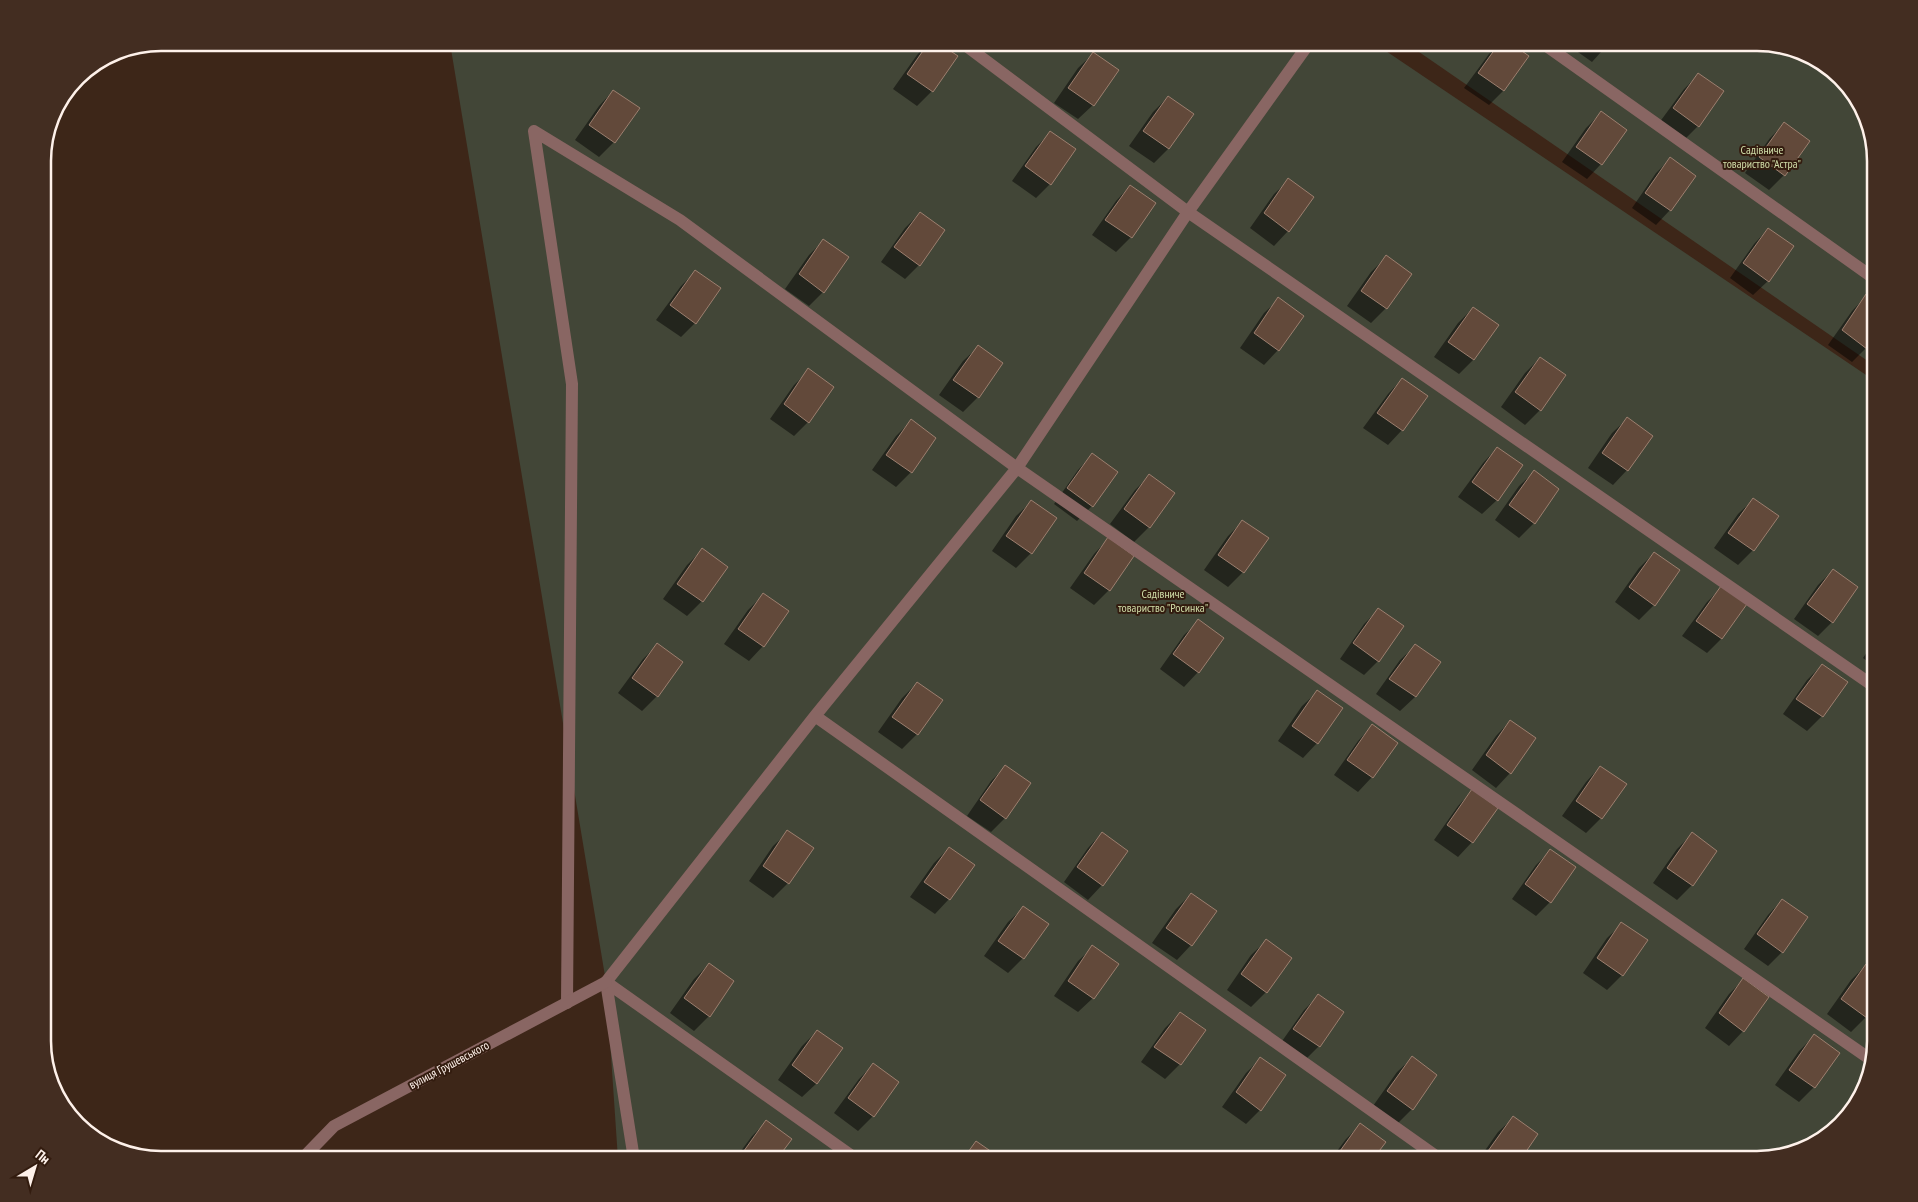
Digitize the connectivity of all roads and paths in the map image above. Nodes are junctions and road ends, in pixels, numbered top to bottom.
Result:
1 (973, 51) edge
2 (1304, 51) edge
3 (1554, 51) edge
4 (1188, 212) junction
5 (1867, 273) edge
6 (1017, 468) junction
7 (1867, 681) edge
8 (815, 716) junction
9 (606, 982) junction
10 (567, 1003) junction
11 (1866, 1056) edge
12 (310, 1151) edge
13 (633, 1151) edge
14 (843, 1151) edge
15 (1427, 1151) edge

1 - 4 street
2 - 4 street
3 - 5 street
4 - 6 street
4 - 7 street
6 - 8 street
6 - 10 street
6 - 11 street
8 - 9 street
8 - 15 street
9 - 10 street, вулиця Грушевського
9 - 13 street
9 - 14 street
10 - 12 street, вулиця Грушевського

